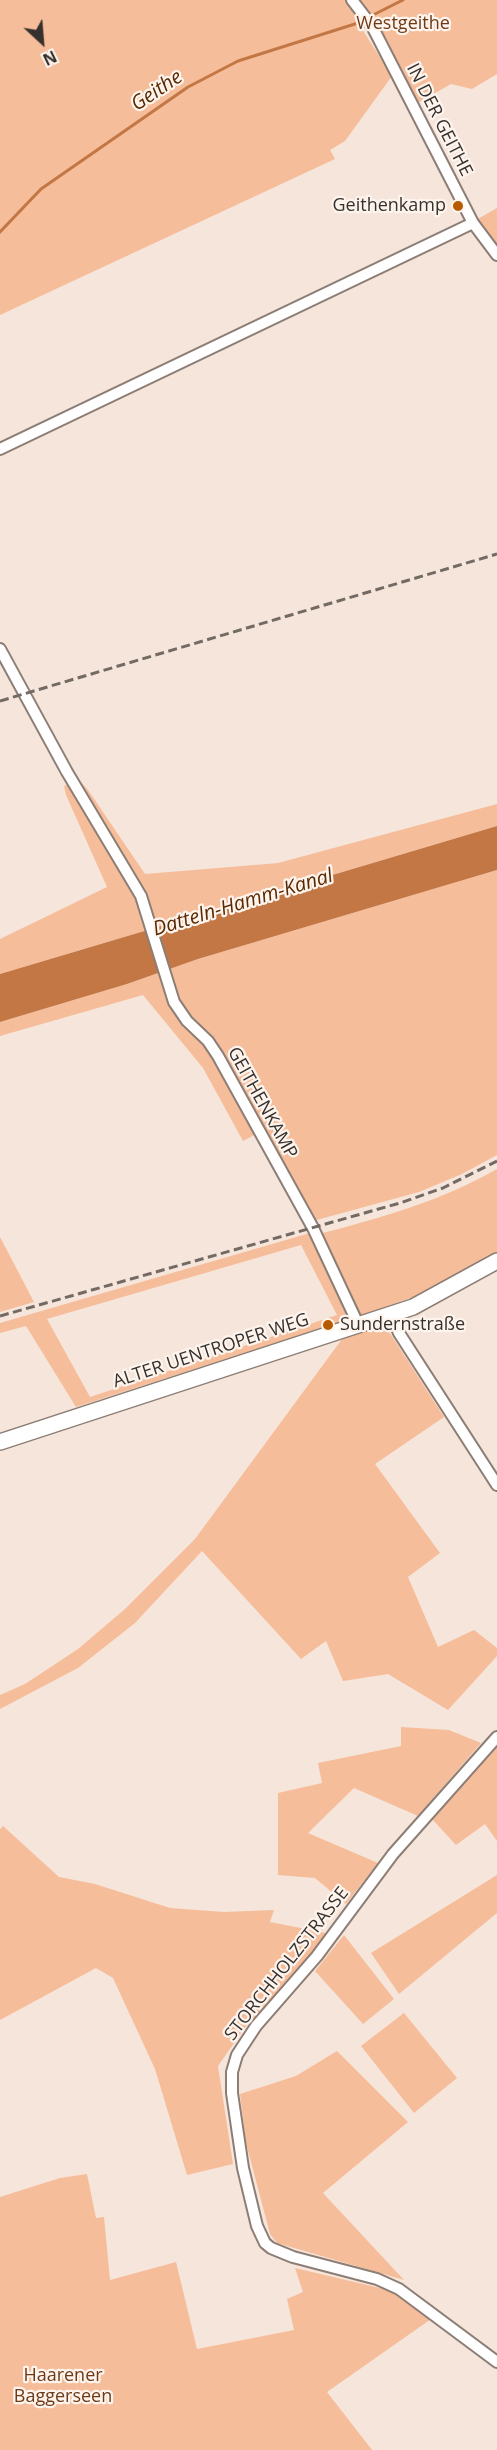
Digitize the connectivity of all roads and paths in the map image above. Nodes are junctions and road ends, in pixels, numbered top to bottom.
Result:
1 (352, 0) edge
2 (473, 223) junction
3 (497, 255) edge
4 (0, 449) edge
5 (0, 649) edge
6 (497, 1261) edge
7 (391, 1314) junction
8 (358, 1324) junction
9 (0, 1442) edge
10 (497, 1485) edge
11 (497, 1737) edge
12 (497, 2362) edge

1 - 2 street, IN DER GEITHE
2 - 3 street, IN DER GEITHE
2 - 4 street
5 - 8 street, GEITHENKAMP
6 - 7 street, ALTER UENTROPER WEG
7 - 8 street, ALTER UENTROPER WEG
7 - 10 street
8 - 9 street, ALTER UENTROPER WEG
11 - 12 street, STORCHHOLZSTRASSE

